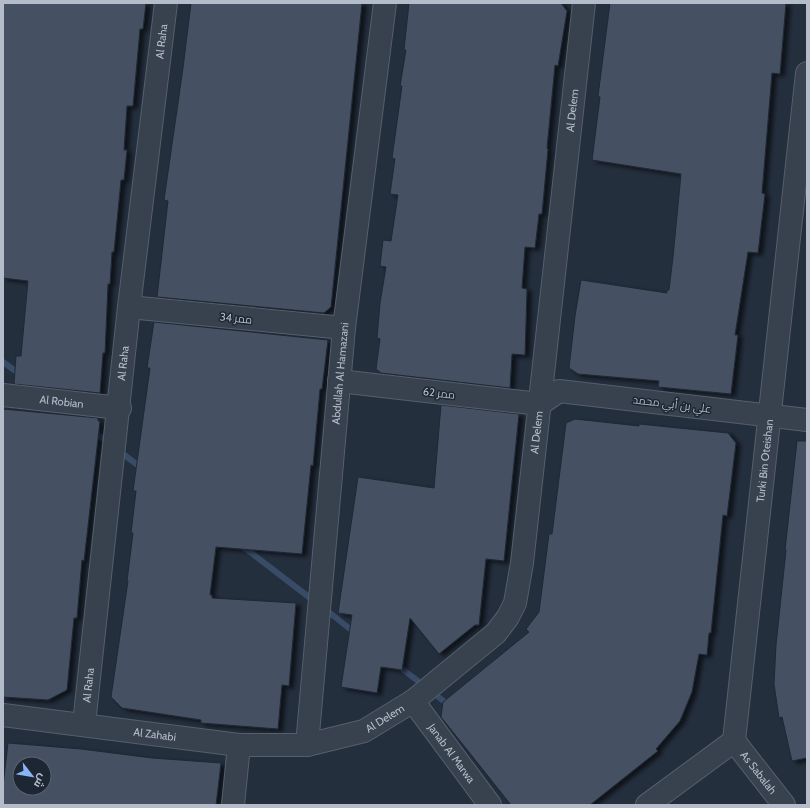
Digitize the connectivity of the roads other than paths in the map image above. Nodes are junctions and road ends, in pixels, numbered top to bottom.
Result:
1 (166, 3) edge
2 (385, 3) edge
3 (584, 3) edge
4 (807, 73) edge
5 (130, 307) junction
6 (344, 328) junction
7 (339, 381) junction
8 (3, 396) edge
9 (540, 404) junction
10 (120, 408) junction
11 (771, 416) junction
12 (807, 420) edge
13 (413, 701) junction
14 (3, 715) edge
15 (84, 724) junction
16 (734, 741) junction
17 (239, 744) junction
18 (306, 746) junction
19 (233, 805) edge
20 (490, 805) edge
21 (646, 805) edge
22 (784, 805) edge

1 - 5 street, Al Raha
2 - 6 street, Abdullah Al Hamazani
3 - 9 street, Al Delem
4 - 11 street, Turki Bin Oteishan
5 - 6 street, ممر 34
5 - 10 street, Al Raha
6 - 7 street, Abdullah Al Hamazani
7 - 9 street, ممر 62
7 - 18 street, Abdullah Al Hamazani
8 - 10 street, Al Robian
9 - 11 street, علي بن أبي محمد
9 - 13 street, Al Delem
10 - 15 street, Al Raha
11 - 12 street, علي بن أبي محمد
11 - 16 street, Turki Bin Oteishan
13 - 18 street, Al Delem
13 - 20 street, Janab Al Marwa
14 - 15 street, Al Zahabi
15 - 17 street, Al Zahabi
16 - 21 street
16 - 22 street, As Sabalah
17 - 18 street, Al Zahabi
17 - 19 street

